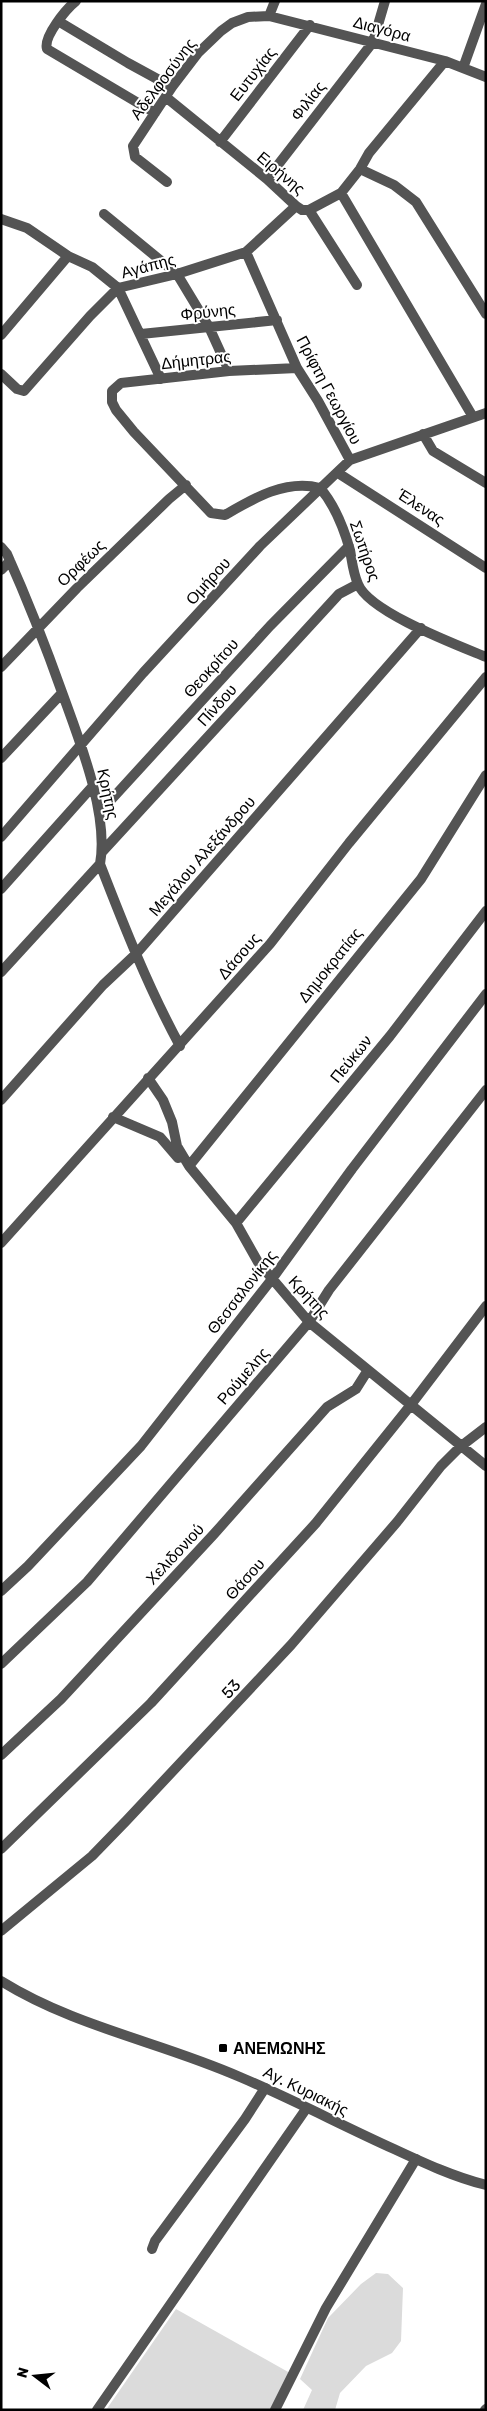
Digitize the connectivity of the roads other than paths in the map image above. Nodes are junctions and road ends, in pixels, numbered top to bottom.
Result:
1 (76, 1) edge
2 (275, 1) edge
3 (385, 1) edge
4 (486, 4) edge
5 (269, 16) junction
6 (58, 21) junction
7 (310, 25) junction
8 (373, 42) junction
9 (445, 61) junction
10 (463, 68) junction
11 (486, 77) edge
12 (172, 87) junction
13 (167, 98) junction
14 (155, 113) junction
15 (220, 142) junction
16 (360, 169) junction
17 (267, 179) junction
18 (167, 182) dead end
19 (341, 193) junction
20 (296, 206) junction
21 (309, 210) junction
22 (104, 214) dead end
23 (1, 219) edge
24 (246, 252) junction
25 (68, 256) junction
26 (177, 274) junction
27 (357, 285) dead end
28 (118, 288) junction
29 (486, 314) edge
30 (277, 320) junction
31 (209, 327) junction
32 (142, 334) junction
33 (1, 335) edge
34 (297, 368) junction
35 (229, 372) junction
36 (1, 374) edge
37 (161, 379) junction
38 (486, 413) edge
39 (473, 417) junction
40 (423, 434) junction
41 (350, 460) junction
42 (338, 473) junction
43 (486, 483) edge
44 (186, 485) junction
45 (320, 488) junction
46 (349, 546) junction
47 (1, 547) edge
48 (10, 561) junction
49 (486, 568) edge
50 (1, 570) edge
51 (358, 584) junction
52 (39, 627) junction
53 (421, 628) junction
54 (486, 657) edge
55 (1, 667) edge
56 (486, 677) edge
57 (62, 692) junction
58 (81, 743) junction
59 (1, 758) edge
60 (486, 775) edge
61 (92, 787) junction
62 (99, 814) junction
63 (1, 838) edge
64 (102, 852) junction
65 (100, 864) junction
66 (1, 889) edge
67 (486, 911) edge
68 (136, 954) junction
69 (1, 972) edge
70 (486, 994) edge
71 (180, 1046) junction
72 (148, 1078) junction
73 (486, 1090) edge
74 (1, 1100) edge
75 (113, 1117) junction
76 (189, 1166) junction
77 (236, 1223) junction
78 (1, 1243) edge
79 (272, 1279) junction
80 (486, 1306) edge
81 (309, 1322) junction
82 (368, 1370) junction
83 (410, 1406) junction
84 (486, 1427) edge
85 (460, 1447) junction
86 (486, 1466) edge
87 (1, 1591) edge
88 (1, 1664) edge
89 (1, 1755) edge
90 (1, 1848) edge
91 (1, 1931) edge
92 (1, 1981) edge
93 (265, 2088) junction
94 (306, 2109) junction
95 (416, 2159) junction
96 (486, 2185) edge
97 (152, 2249) dead end
98 (97, 2410) edge
99 (275, 2410) edge

1 - 6 street
2 - 5 street
3 - 8 street
4 - 10 street
5 - 7 street, Διαγόρα
5 - 12 street, Αδελφοσύνης
6 - 12 street
6 - 14 street
7 - 8 street, Διαγόρα
7 - 15 street, Ευτυχίας
8 - 9 street, Διαγόρα
8 - 17 street, Φιλίας
9 - 10 street, Διαγόρα
9 - 16 street
10 - 11 street, Διαγόρα
12 - 13 street, Αδελφοσύνης
13 - 14 street, Αδελφοσύνης
13 - 15 street, Ειρήνης
14 - 18 street, Αδελφοσύνης
15 - 17 street, Ειρήνης
16 - 19 street
16 - 29 street
17 - 20 street, Ειρήνης
19 - 21 street
19 - 39 street
20 - 21 street, Ειρήνης
20 - 24 street, Αγάπης
21 - 27 street, Ειρήνης
22 - 26 street
23 - 25 street
24 - 26 street, Αγάπης
24 - 30 street, Πρίφτη Γεωργίου
25 - 28 street
25 - 33 street
26 - 28 street, Αγάπης
26 - 31 street
28 - 32 street
28 - 36 street, Αγάπης
30 - 31 street, Φρύνης
30 - 34 street, Πρίφτη Γεωργίου
31 - 32 street, Φρύνης
31 - 35 street
32 - 37 street
34 - 35 street, Δήμητρας
34 - 41 street, Πρίφτη Γεωργίου
35 - 37 street, Δήμητρας
37 - 44 street, Δήμητρας
38 - 39 street, Ομήρου
39 - 40 street, Ομήρου
40 - 41 street, Ομήρου
40 - 43 street
41 - 42 street, Ομήρου
42 - 45 street, Ομήρου
42 - 49 street, Έλενας
44 - 45 street
44 - 52 street, Ορφέως
45 - 46 street, Σωτήρος
45 - 58 street, Ομήρου
46 - 51 street, Σωτήρος
46 - 62 street, Θεοκρίτου
47 - 48 street, Κρήτης
48 - 50 street
48 - 52 street, Κρήτης
51 - 53 street, Σωτήρος
51 - 64 street, Πίνδου
52 - 55 street, Ορφέως
52 - 57 street, Κρήτης
53 - 54 street, Σωτήρος
53 - 68 street, Μεγάλου Αλεξάνδρου
56 - 71 street, Δάσους
57 - 58 street, Κρήτης
57 - 59 street
58 - 61 street, Κρήτης
58 - 63 street, Ομήρου
60 - 76 street, Δημοκρατίας
61 - 62 street, Κρήτης
61 - 66 street
62 - 64 street, Κρήτης
64 - 65 street, Κρήτης
65 - 68 street
65 - 69 street
67 - 77 street, Πεύκων
68 - 71 street
68 - 74 street, Μεγάλου Αλεξάνδρου
70 - 79 street, Θεσσαλονίκης
71 - 72 street, Δάσους
72 - 75 street, Δάσους
72 - 76 street, Κρήτης
73 - 81 street, Ρούμελης
75 - 76 street
75 - 78 street, Δάσους
76 - 77 street, Κρήτης
77 - 79 street, Κρήτης
79 - 81 street, Κρήτης
79 - 87 street, Θεσσαλονίκης
80 - 83 street, Θάσου
81 - 82 street, Κρήτης
81 - 88 street, Ρούμελης
82 - 83 street, Κρήτης
82 - 89 street, Χελιδονιού
83 - 85 street, Κρήτης
83 - 90 street, Θάσου
84 - 85 street, 53
85 - 86 street, Κρήτης
85 - 91 street, 53
92 - 93 street, Αγ. Κυριακής
93 - 94 street, Αγ. Κυριακής
93 - 97 street
94 - 95 street, Αγ. Κυριακής
94 - 98 street
95 - 96 street, Αγ. Κυριακής
95 - 99 street

